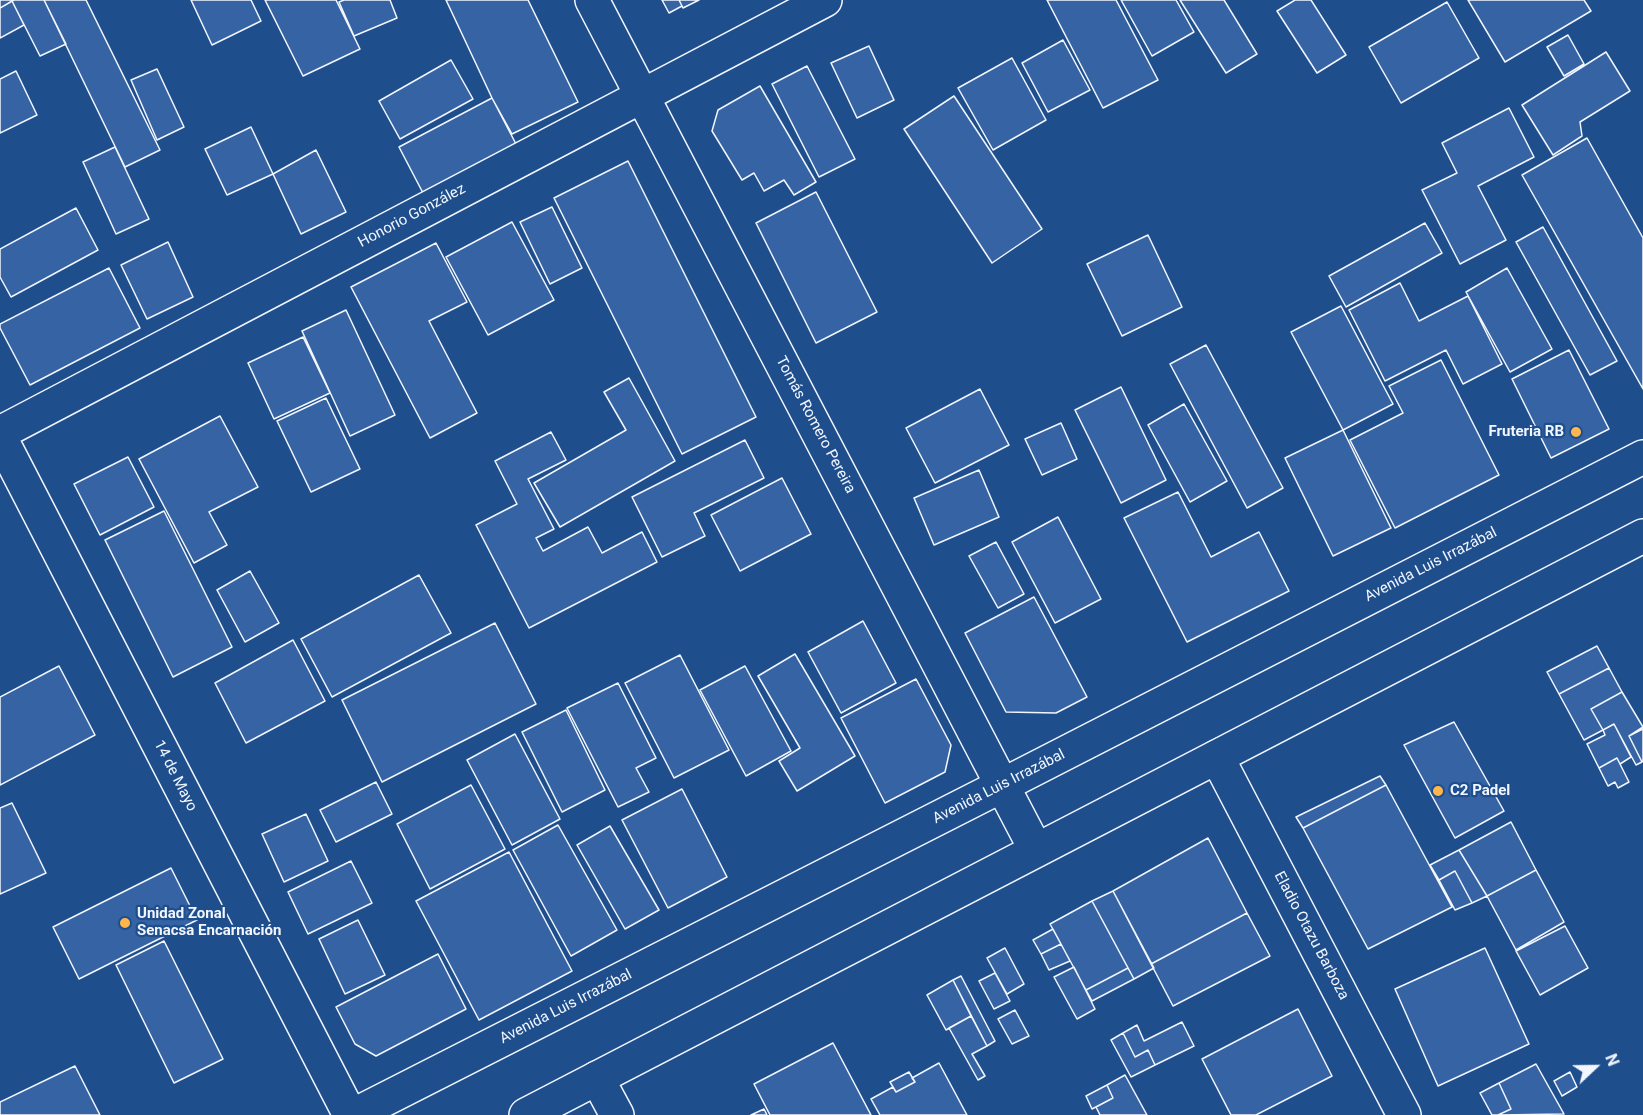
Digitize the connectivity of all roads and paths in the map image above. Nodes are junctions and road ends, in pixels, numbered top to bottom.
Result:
1 (592, 0) edge
2 (825, 0) edge
3 (642, 96) junction
4 (0, 432) edge
5 (0, 437) edge
6 (1643, 457) edge
7 (1643, 536) edge
8 (1217, 757) junction
9 (1003, 785) junction
10 (1036, 850) junction
11 (597, 1078) junction
12 (352, 1115) edge
13 (526, 1115) edge
14 (617, 1115) edge
15 (1404, 1115) edge

1 - 3 main road, Tomás Romero Pereira
2 - 3 main road, Honorio González
3 - 4 main road, Honorio González
3 - 9 main road, Tomás Romero Pereira
5 - 12 main road, 14 de Mayo
6 - 9 main road, Avenida Luis Irrazábal
7 - 8 main road
8 - 10 main road
8 - 15 main road, Eladio Otazu Barboza
9 - 10 main road, Tomás Romero Pereira
9 - 12 main road, Avenida Luis Irrazábal
10 - 11 main road
11 - 13 main road
11 - 14 main road

